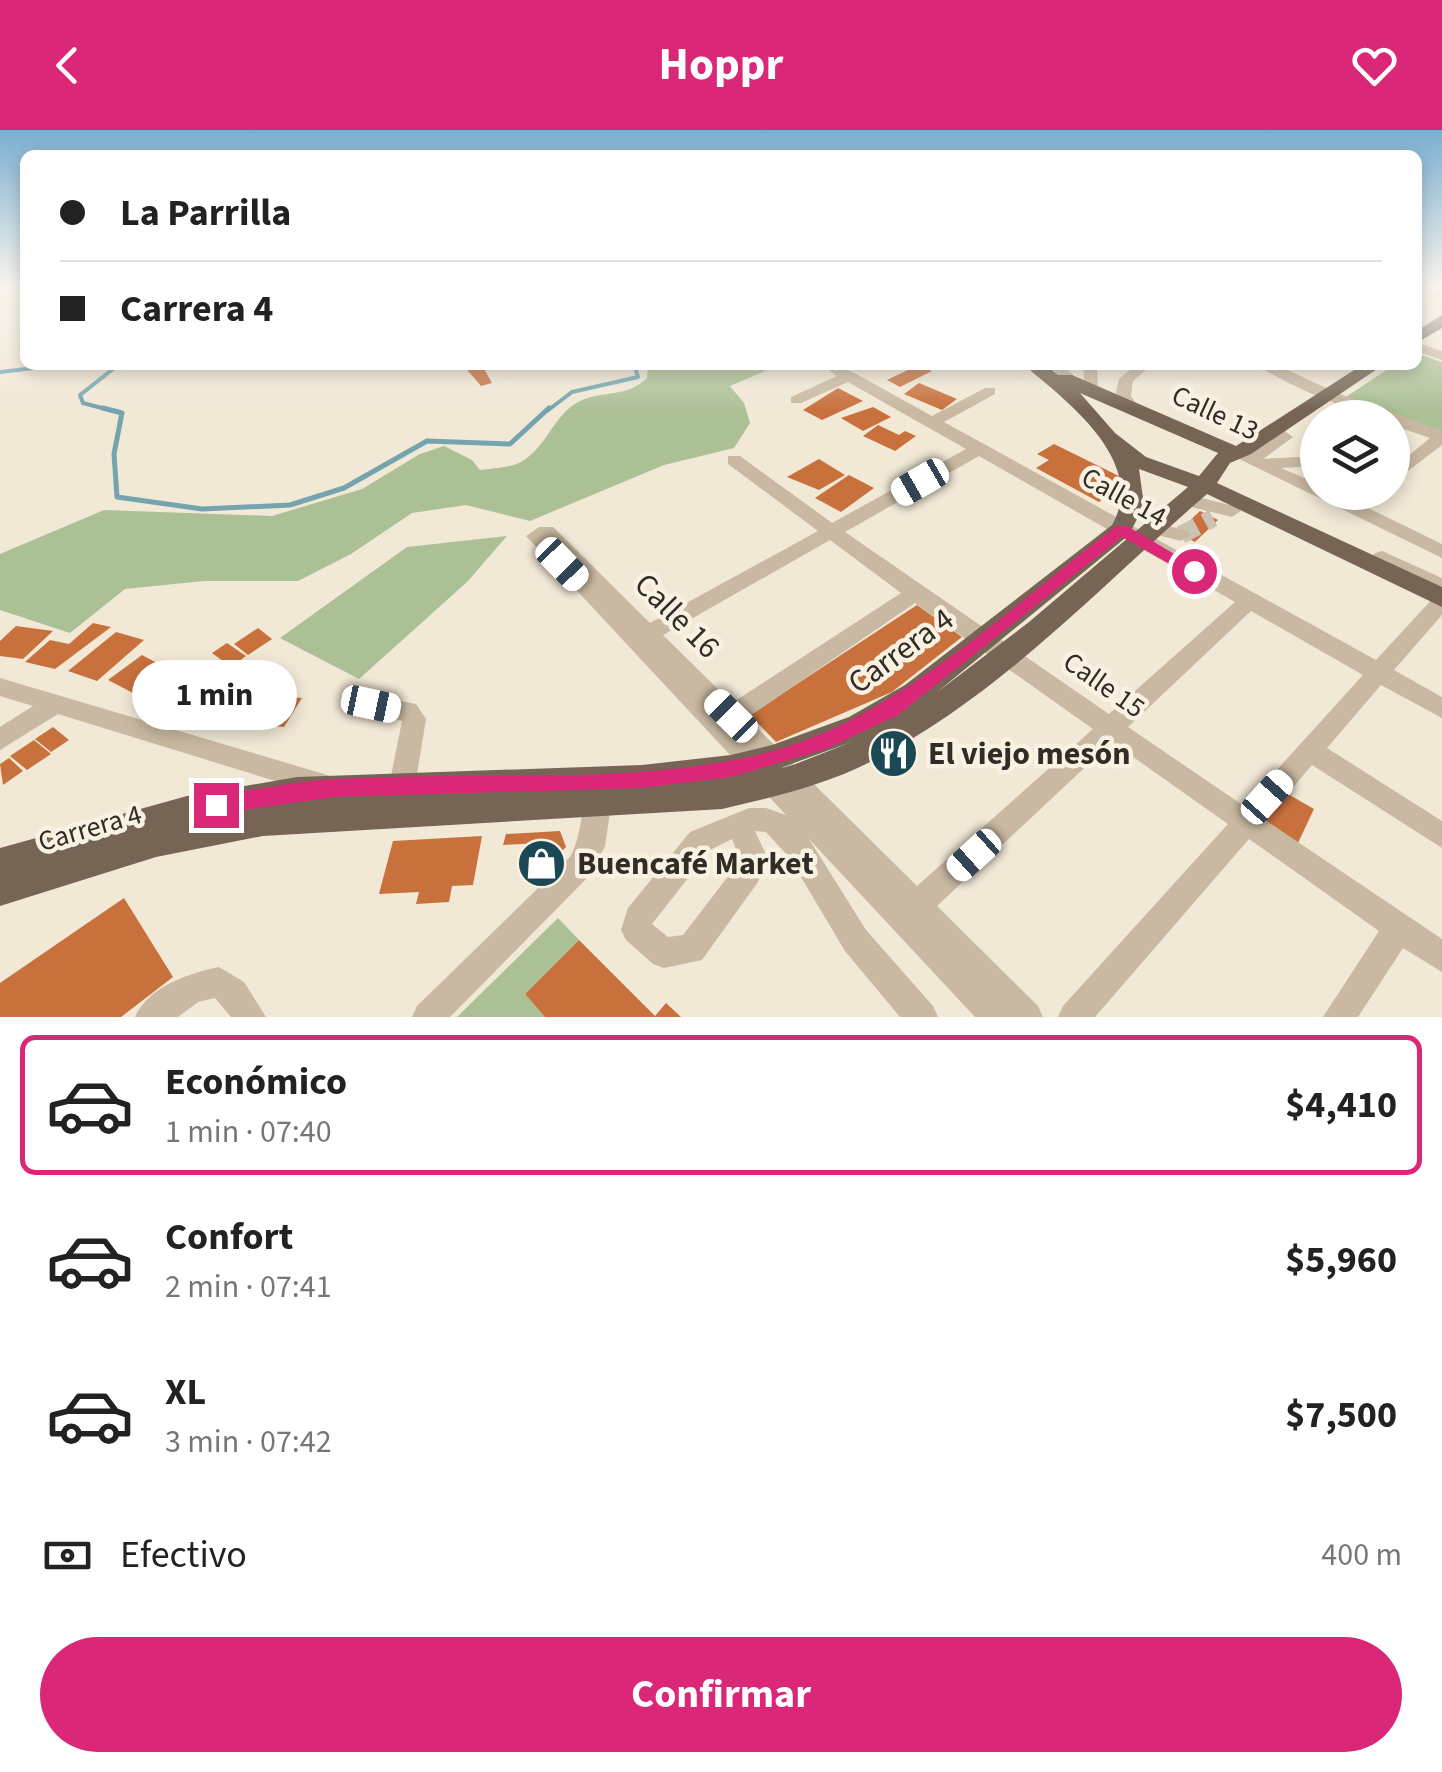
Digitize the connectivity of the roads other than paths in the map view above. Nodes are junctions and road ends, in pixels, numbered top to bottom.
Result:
1 (838, 370) edge
2 (1046, 370) edge
3 (1049, 370) edge
4 (1090, 370) edge
5 (1138, 370) edge
6 (1276, 370) edge
7 (1366, 370) edge
8 (848, 376) junction
9 (1092, 390) junction
10 (990, 391) dead end
11 (1329, 394) junction
12 (796, 400) dead end
13 (1344, 400) edge
14 (1129, 405) junction
15 (1094, 417) junction
16 (931, 422) junction
17 (1410, 425) edge
18 (1280, 433) junction
19 (1108, 436) junction
20 (1442, 437) edge
21 (1300, 448) edge
22 (979, 450) junction
23 (1256, 458) junction
24 (734, 460) dead end
25 (1300, 460) edge
26 (1410, 463) edge
27 (1300, 476) edge
28 (1300, 480) edge
29 (1228, 505) junction
30 (1358, 510) edge
31 (831, 532) junction
32 (1149, 533) junction
33 (1442, 552) edge
34 (1375, 565) junction
35 (1442, 586) edge
36 (915, 593) junction
37 (1442, 600) edge
38 (1249, 601) junction
39 (649, 633) junction
40 (995, 646) junction
41 (1378, 672) junction
42 (0, 687) edge
43 (56, 704) junction
44 (371, 704) dead end
45 (1442, 708) edge
46 (731, 716) junction
47 (1114, 729) junction
48 (0, 740) edge
49 (1309, 750) junction
50 (774, 772) junction
51 (402, 786) junction
52 (613, 790) junction
53 (330, 802) junction
54 (1246, 820) junction
55 (738, 823) junction
56 (1442, 836) edge
57 (0, 864) edge
58 (0, 889) edge
59 (917, 905) junction
60 (1398, 927) junction
61 (1440, 949) edge
62 (151, 1017) edge
63 (250, 1017) edge
64 (428, 1017) edge
65 (922, 1017) edge
66 (997, 1017) edge
67 (1027, 1017) edge
68 (1074, 1017) edge
69 (1339, 1017) edge

1 - 8 street, Calle 14
2 - 15 main road
3 - 9 main road, Calle 13
4 - 9 street
5 - 14 street
6 - 11 street
7 - 11 main road, Carrera 4
8 - 12 street
8 - 16 street, Calle 14
9 - 14 main road, Calle 13
10 - 16 street
11 - 13 street
11 - 18 main road, Carrera 4
14 - 15 main road
14 - 23 main road, Calle 13
15 - 19 main road
16 - 22 street, Calle 14
17 - 20 street
18 - 21 street
18 - 23 main road, Carrera 4
19 - 29 main road
19 - 32 main road
20 - 26 street
22 - 31 street
22 - 32 street, Calle 14
23 - 25 street
23 - 27 street
23 - 28 street, Calle 13
23 - 29 main road, Carrera 4
24 - 31 street, Calle 15
29 - 32 main road, Carrera 4
29 - 34 main road
30 - 33 street, Calle 13
31 - 36 street, Calle 15
31 - 39 street
32 - 38 street, Calle 14
32 - 40 main road, Carrera 4
34 - 35 street
34 - 37 main road
36 - 40 street, Calle 15
36 - 46 street
37 - 41 street
38 - 41 street, Calle 14
38 - 47 street
39 - 46 street, Calle 16
39 - 50 street, Calle 16
40 - 47 street, Calle 15
40 - 50 main road, Carrera 4
41 - 45 street, Calle 14
41 - 49 street
42 - 43 street
43 - 48 street
43 - 53 street
44 - 51 street
46 - 50 street, Calle 16
47 - 54 street, Calle 15
47 - 59 street
49 - 54 street
49 - 56 street
50 - 52 main road, Carrera 4
50 - 59 street, Calle 16
50 - 66 street, Calle 16
51 - 52 main road, Carrera 4
51 - 53 main road, Carrera 4
52 - 53 main road, Carrera 4
52 - 64 street
53 - 57 main road, Carrera 4
53 - 58 main road, Carrera 4
54 - 60 street, Calle 15
54 - 68 street
55 - 55 street
55 - 65 street
59 - 67 street, Calle 16
60 - 61 street, Calle 15
60 - 69 street
62 - 63 street

